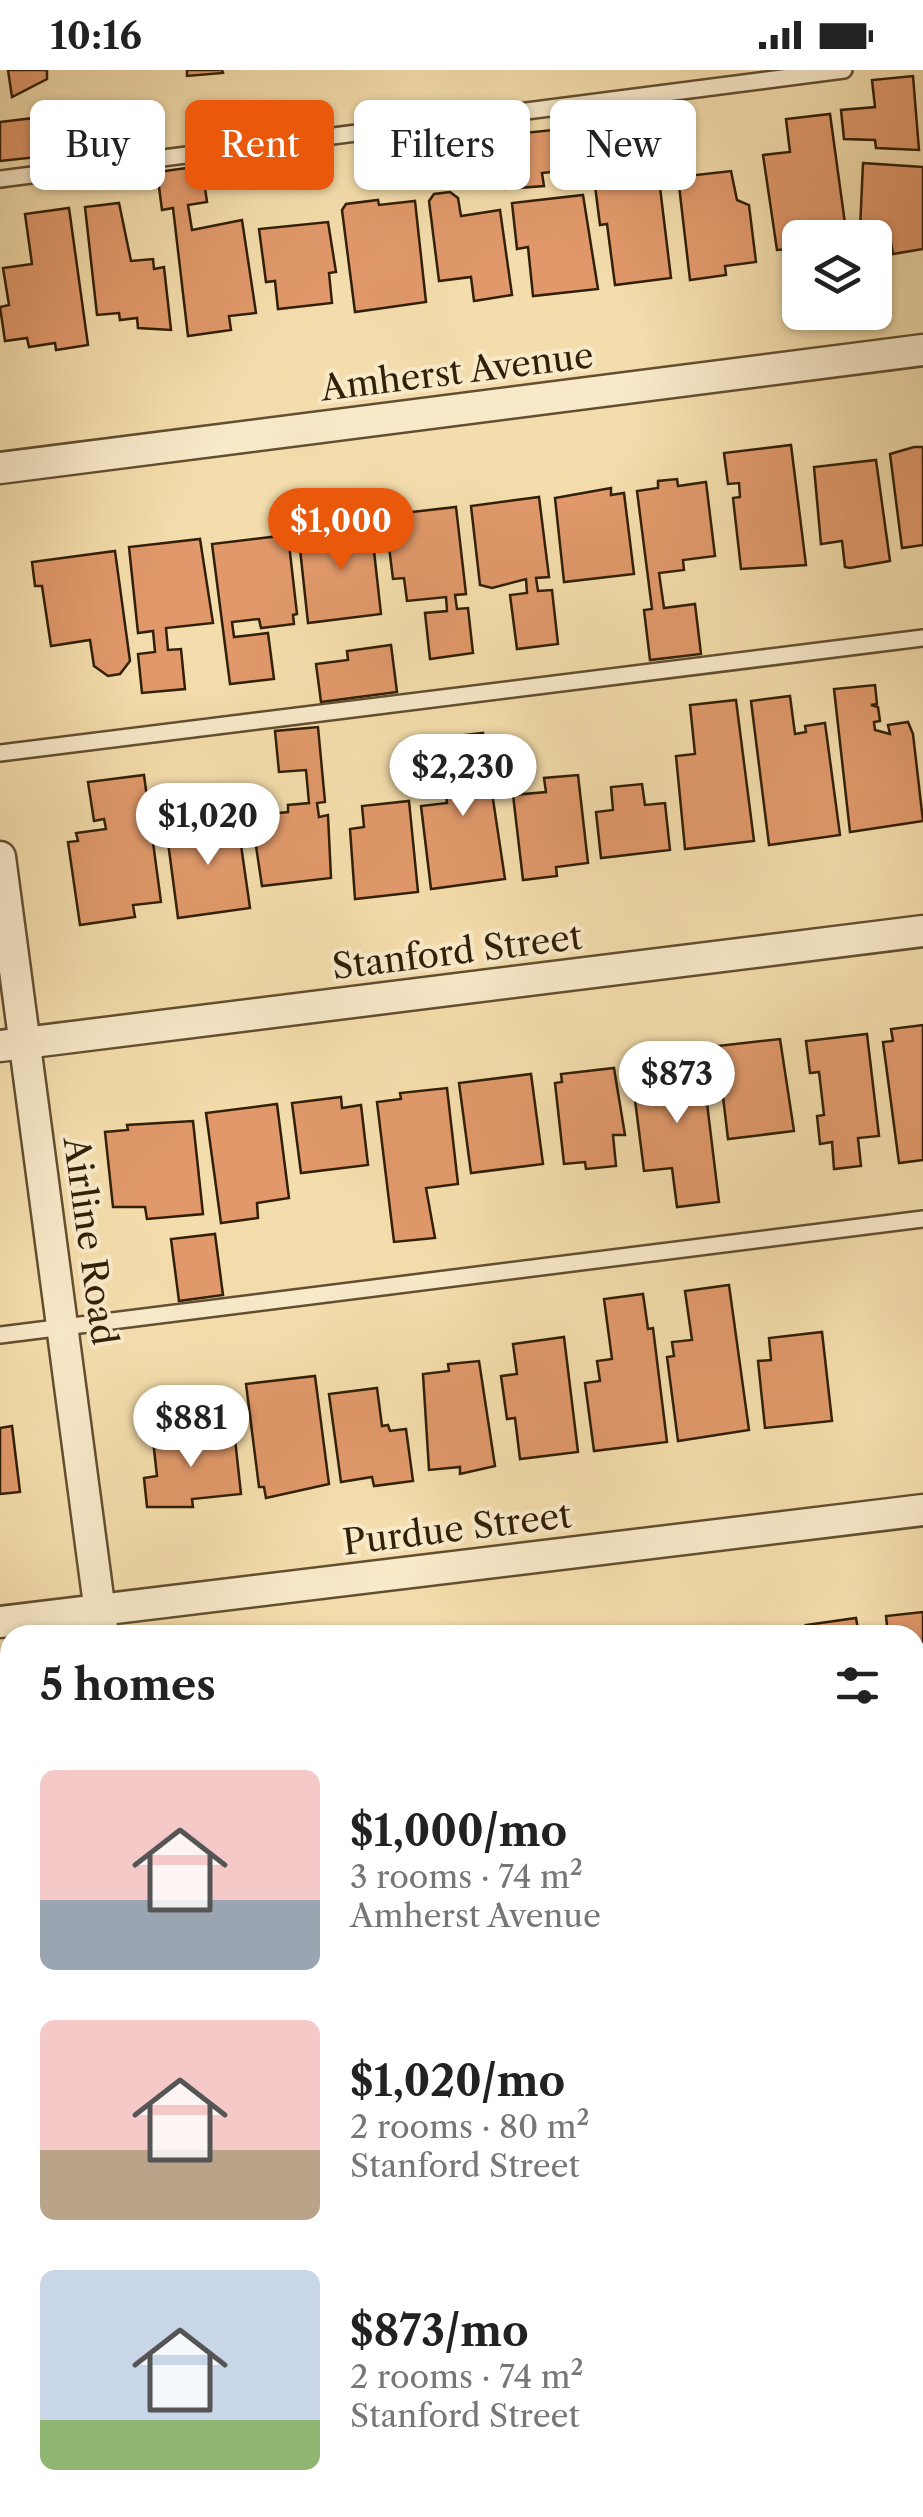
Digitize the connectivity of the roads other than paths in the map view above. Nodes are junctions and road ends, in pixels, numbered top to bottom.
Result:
1 (844, 70) edge
2 (0, 179) edge
3 (923, 350) edge
4 (0, 468) edge
5 (923, 638) edge
6 (0, 753) edge
7 (0, 857) edge
8 (923, 931) edge
9 (12, 1045) edge
10 (923, 1218) edge
11 (64, 1328) junction
12 (0, 1336) edge
13 (923, 1510) edge
14 (0, 1622) edge
15 (101, 1622) edge

1 - 2 lane
3 - 4 street, Amherst Avenue
5 - 6 lane
7 - 9 street, Airline Road
8 - 9 street, Stanford Street
9 - 11 street, Airline Road
10 - 11 lane
11 - 12 lane
11 - 15 street, Airline Road
13 - 15 street, Purdue Street
14 - 15 street, Purdue Street

